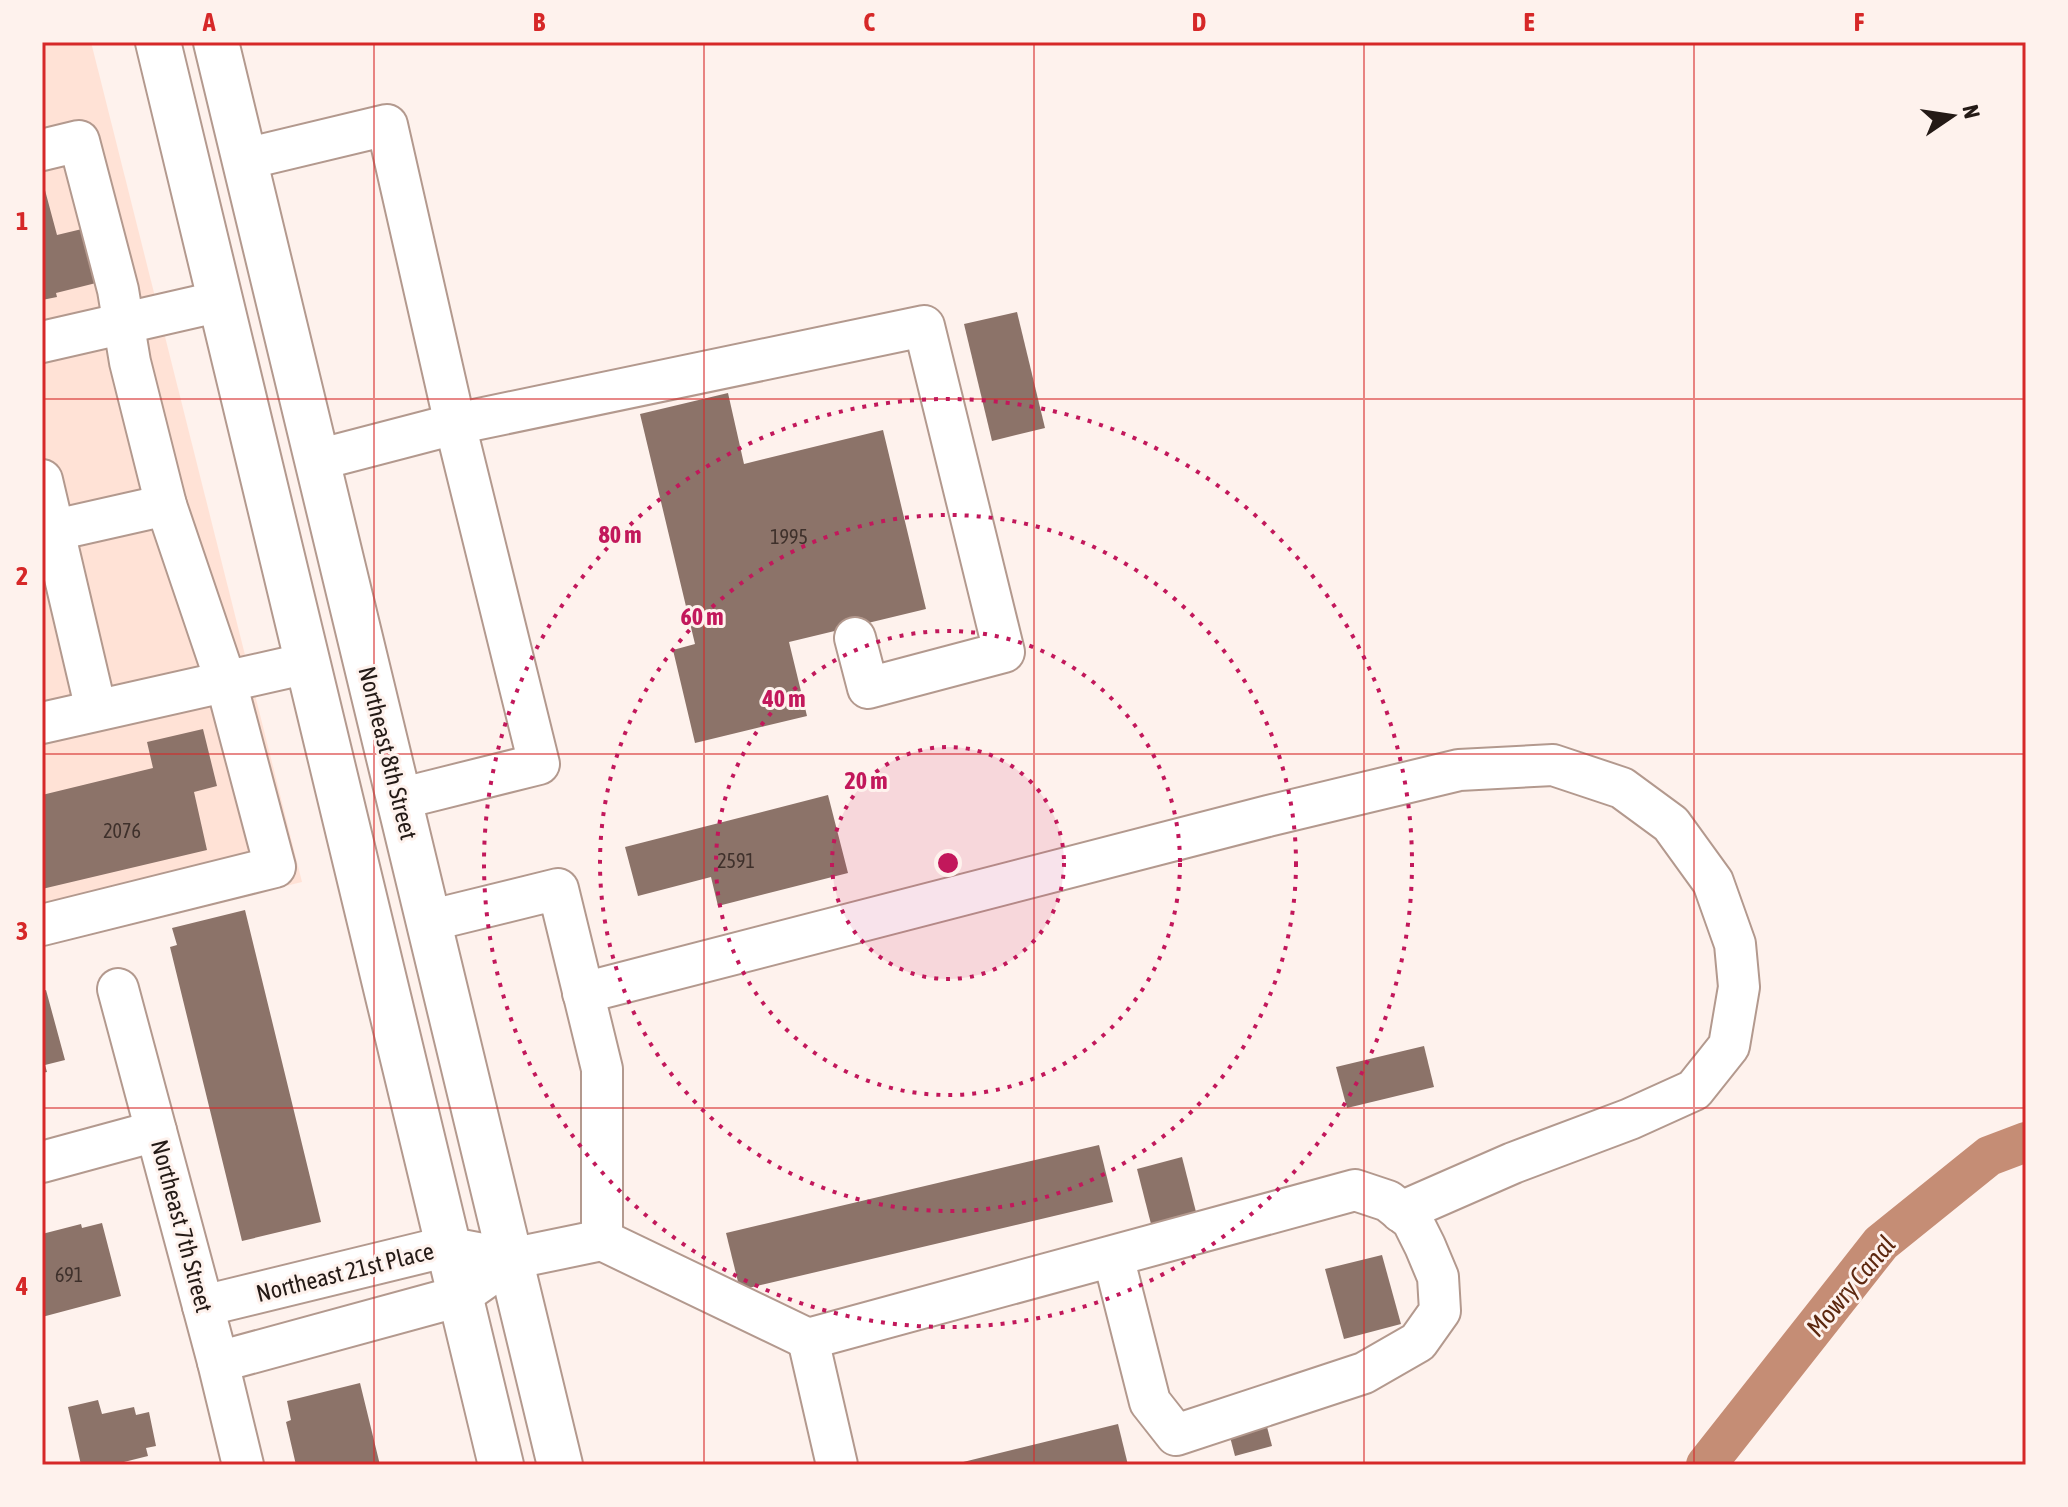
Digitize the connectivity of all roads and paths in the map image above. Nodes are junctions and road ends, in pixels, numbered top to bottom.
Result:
1 (158, 42) edge
2 (216, 42) edge
3 (42, 150) edge
4 (245, 159) junction
5 (221, 301) junction
6 (123, 323) junction
7 (42, 342) edge
8 (455, 424) junction
9 (317, 460) junction
10 (42, 480) edge
11 (166, 505) junction
12 (48, 532) edge
13 (855, 638) dead end
14 (308, 663) junction
15 (226, 682) junction
16 (96, 710) junction
17 (42, 723) edge
18 (399, 799) junction
19 (428, 921) junction
20 (42, 925) edge
21 (118, 989) dead end
22 (583, 993) junction
23 (156, 1131) junction
24 (42, 1162) edge
25 (1401, 1212) junction
26 (602, 1240) junction
27 (449, 1248) junction
28 (1113, 1256) junction
29 (510, 1259) junction
30 (290, 1285) junction
31 (460, 1296) junction
32 (203, 1306) junction
33 (304, 1339) junction
34 (808, 1339) junction
35 (218, 1362) junction
36 (243, 1465) edge
37 (501, 1465) edge
38 (560, 1465) edge
39 (837, 1465) edge

1 - 5 main road
2 - 4 main road, Northeast 8th Street
3 - 6 street
4 - 8 street
4 - 9 main road, Northeast 8th Street
5 - 6 street
5 - 14 main road
6 - 7 street
6 - 11 street
8 - 9 street
8 - 13 street
8 - 18 street
9 - 18 main road, Northeast 8th Street
10 - 12 street
11 - 12 street
11 - 15 street
12 - 16 street
14 - 15 street
14 - 27 main road
15 - 16 street
15 - 20 street
16 - 17 street
18 - 19 main road, Northeast 8th Street
19 - 22 street
19 - 29 main road, Northeast 8th Street
21 - 23 street, Northeast 7th Street
22 - 25 street
22 - 26 street
23 - 24 street
23 - 32 street, Northeast 7th Street
25 - 28 street
25 - 28 street
26 - 29 street
26 - 34 street
27 - 29 street, Northeast 21st Place
27 - 30 street, Northeast 21st Place
27 - 31 main road
28 - 34 street
29 - 31 street
29 - 38 main road, Northeast 8th Street
30 - 32 street, Northeast 21st Place
30 - 33 street
31 - 33 street
31 - 37 main road
32 - 35 street, Northeast 7th Street
33 - 35 street
34 - 39 street
35 - 36 street, Northeast 7th Street

